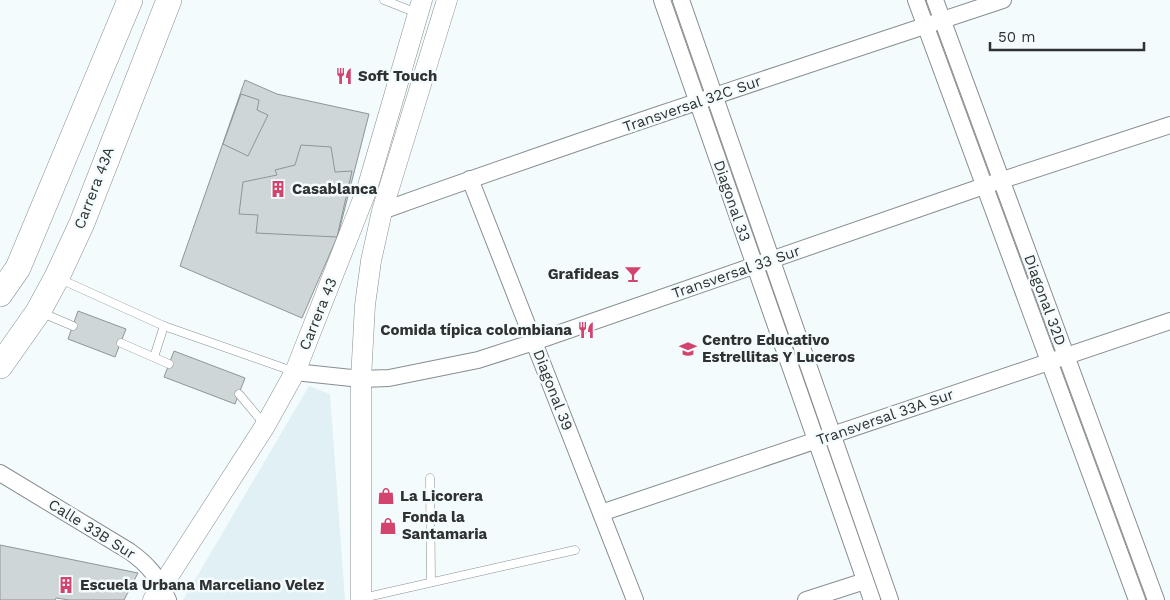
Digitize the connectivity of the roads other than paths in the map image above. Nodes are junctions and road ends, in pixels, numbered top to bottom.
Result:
1 (130, 0) edge
2 (169, 0) edge
3 (384, 0) edge
4 (447, 0) edge
5 (662, 0) edge
6 (681, 0) edge
7 (916, 0) edge
8 (935, 0) edge
9 (1003, 0) edge
10 (420, 7) edge
11 (942, 20) junction
12 (926, 26) junction
13 (714, 96) junction
14 (698, 101) junction
15 (1170, 125) edge
16 (470, 180) junction
17 (1002, 180) junction
18 (984, 186) junction
19 (382, 211) junction
20 (772, 260) junction
21 (755, 266) junction
22 (57, 277) junction
23 (0, 294) edge
24 (38, 312) junction
25 (1170, 320) edge
26 (73, 326) dead end
27 (164, 326) junction
28 (534, 342) junction
29 (120, 343) dead end
30 (1066, 356) junction
31 (154, 357) junction
32 (1049, 362) junction
33 (169, 364) dead end
34 (0, 366) edge
35 (295, 372) junction
36 (361, 379) junction
37 (239, 394) dead end
38 (265, 426) junction
39 (832, 435) junction
40 (816, 440) junction
41 (0, 473) edge
42 (430, 478) dead end
43 (601, 513) junction
44 (576, 550) dead end
45 (865, 581) junction
46 (431, 582) junction
47 (1170, 594) edge
48 (161, 596) edge
49 (361, 599) edge
50 (635, 600) edge
51 (806, 600) edge
52 (872, 600) edge
53 (890, 600) edge
54 (1137, 600) edge
55 (1156, 600) edge

1 - 23 main road
2 - 22 main road, Carrera 43A
3 - 10 lane
4 - 19 street
5 - 14 street, Diagonal 33
6 - 13 street, Diagonal 33
7 - 12 street, Diagonal 32D
8 - 11 street, Diagonal 32D
9 - 11 street, Transversal 32C Sur
10 - 35 street, Carrera 43
11 - 12 street, Transversal 32C Sur
11 - 17 street, Diagonal 32D
12 - 13 street, Transversal 32C Sur
12 - 18 street, Diagonal 32D
13 - 14 street, Transversal 32C Sur
13 - 20 street, Diagonal 33
14 - 16 street, Transversal 32C Sur
14 - 21 street, Diagonal 33
15 - 17 street, Transversal 33 Sur
16 - 19 street, Transversal 32C Sur
16 - 28 street, Diagonal 39
17 - 18 street, Transversal 33 Sur
17 - 30 street, Diagonal 32D
18 - 20 street, Transversal 33 Sur
18 - 32 street, Diagonal 32D
19 - 36 street
20 - 21 street, Transversal 33 Sur
20 - 39 street, Diagonal 33
21 - 28 street, Transversal 33 Sur
21 - 40 street, Diagonal 33
22 - 24 main road, Carrera 43A
22 - 27 lane
24 - 26 lane
24 - 34 main road, Carrera 43A
25 - 30 street, Transversal 33A Sur
27 - 31 lane
27 - 35 lane
28 - 36 street, Transversal 33 Sur
28 - 43 street, Diagonal 39
29 - 31 lane
30 - 32 street, Transversal 33A Sur
30 - 55 street, Diagonal 32D
31 - 33 lane
32 - 39 street, Transversal 33A Sur
32 - 54 street, Diagonal 32D
35 - 36 street, Transversal 33 Sur
35 - 38 street, Carrera 43
36 - 49 street
37 - 38 lane
38 - 48 street, Carrera 43
39 - 40 street, Transversal 33A Sur
39 - 53 street, Diagonal 33
40 - 43 street, Transversal 33A Sur
40 - 45 street, Diagonal 33
41 - 48 street, Calle 33B Sur
42 - 46 lane
43 - 50 street, Diagonal 39
44 - 46 lane
45 - 51 street
45 - 52 street, Diagonal 33
46 - 49 lane
47 - 55 street

